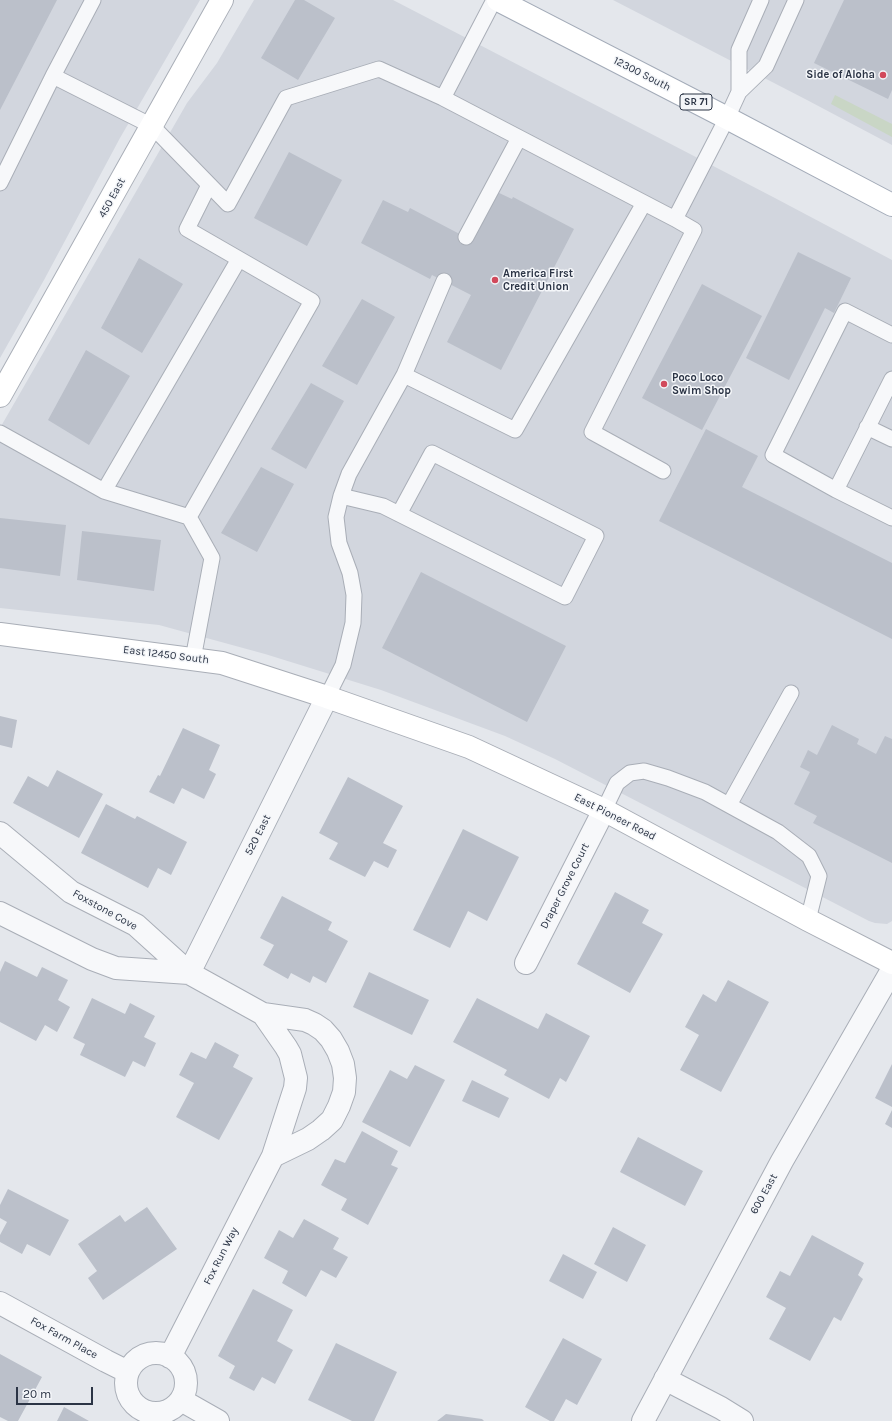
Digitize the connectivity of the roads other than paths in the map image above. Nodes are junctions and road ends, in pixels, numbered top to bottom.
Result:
1 (93, 0) edge
2 (222, 0) edge
3 (494, 0) edge
4 (498, 0) edge
5 (761, 0) edge
6 (796, 0) edge
7 (53, 76) junction
8 (739, 92) junction
9 (443, 98) junction
10 (727, 118) junction
11 (152, 126) junction
12 (519, 138) junction
13 (0, 184) edge
14 (209, 185) junction
15 (644, 203) junction
16 (892, 205) edge
17 (675, 219) junction
18 (466, 237) dead end
19 (239, 259) junction
20 (444, 281) dead end
21 (892, 335) edge
22 (7, 370) edge
23 (404, 375) junction
24 (892, 378) edge
25 (0, 396) edge
26 (867, 427) junction
27 (0, 433) edge
28 (892, 439) edge
29 (663, 471) dead end
30 (836, 490) junction
31 (104, 491) junction
32 (341, 496) junction
33 (399, 514) junction
34 (189, 517) junction
35 (892, 518) edge
36 (0, 634) edge
37 (193, 659) junction
38 (791, 693) dead end
39 (327, 697) junction
40 (729, 805) junction
41 (604, 810) junction
42 (0, 833) edge
43 (0, 913) edge
44 (808, 920) junction
45 (526, 963) dead end
46 (892, 963) edge
47 (892, 970) edge
48 (190, 973) junction
49 (263, 1014) junction
50 (296, 1078) joint
51 (273, 1156) junction
52 (0, 1303) edge
53 (170, 1356) junction
54 (128, 1372) junction
55 (665, 1379) junction
56 (181, 1400) junction
57 (218, 1421) edge
58 (643, 1421) edge
59 (742, 1421) edge

1 - 7 lane
2 - 11 street, 450 East
3 - 9 lane
4 - 10 street, 12300 South / SR 71
5 - 8 lane
6 - 8 lane
7 - 11 lane
7 - 13 lane
8 - 10 lane
9 - 12 lane
9 - 14 lane
10 - 16 street, 12300 South / SR 71
10 - 17 lane
11 - 14 lane
11 - 22 street, 450 East
12 - 15 lane
12 - 18 lane
14 - 19 lane
15 - 17 lane
15 - 23 lane
17 - 29 lane
19 - 31 lane
19 - 34 lane
20 - 23 lane
21 - 30 lane
22 - 25 street, 450 East
23 - 32 lane
24 - 26 lane
26 - 28 lane
26 - 30 lane
27 - 31 lane
30 - 35 lane
31 - 34 lane
32 - 33 lane
32 - 39 lane
33 - 33 lane
34 - 37 lane
36 - 37 street, East 12450 South
37 - 39 street, East 12450 South
38 - 40 lane
39 - 41 street, East Pioneer Road
39 - 48 street, 520 East
40 - 41 lane
40 - 44 lane
41 - 44 street, East Pioneer Road
41 - 45 street, Draper Grove Court
42 - 48 street, Foxstone Cove
43 - 48 street, Foxstone Cove
44 - 46 street, East Pioneer Road
47 - 55 street, 600 East
48 - 49 street, Foxstone Cove
49 - 50 street, Foxstone Cove
49 - 51 street, Foxstone Cove
50 - 51 street, Fox Run Way
51 - 53 street, Fox Run Way
52 - 54 street, Fox Farm Place
53 - 54 street
53 - 56 street
54 - 56 street
55 - 58 street, 600 East
55 - 59 street
56 - 57 street

